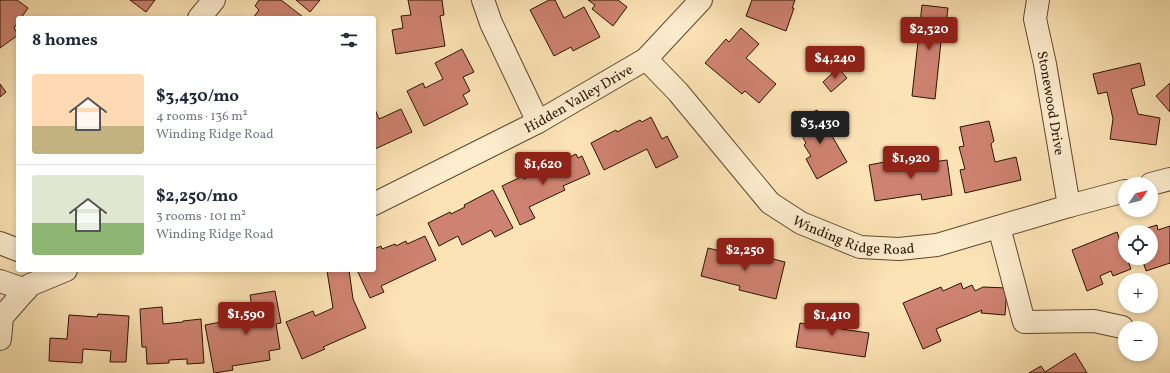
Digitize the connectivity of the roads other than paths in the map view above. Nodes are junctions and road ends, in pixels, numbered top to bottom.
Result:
1 (214, 0) edge
2 (483, 0) edge
3 (701, 0) edge
4 (1038, 0) edge
5 (201, 16) edge
6 (646, 59) junction
7 (538, 122) junction
8 (1170, 179) edge
9 (1158, 182) edge
10 (1118, 193) edge
11 (376, 203) edge
12 (1069, 206) junction
13 (998, 227) junction
14 (0, 243) edge
15 (16, 249) edge
16 (59, 272) edge
17 (0, 281) edge
18 (28, 281) edge
19 (1118, 326) edge
20 (0, 339) edge

1 - 5 street
2 - 7 street
3 - 6 street, Hidden Valley Drive
4 - 12 street, Stonewood Drive
6 - 7 street, Hidden Valley Drive
6 - 13 street, Winding Ridge Road
7 - 11 street, Hidden Valley Drive
8 - 9 street
10 - 12 street, Winding Ridge Road
12 - 13 street, Winding Ridge Road
13 - 19 street
14 - 15 street
16 - 18 street
17 - 18 street
18 - 20 street

